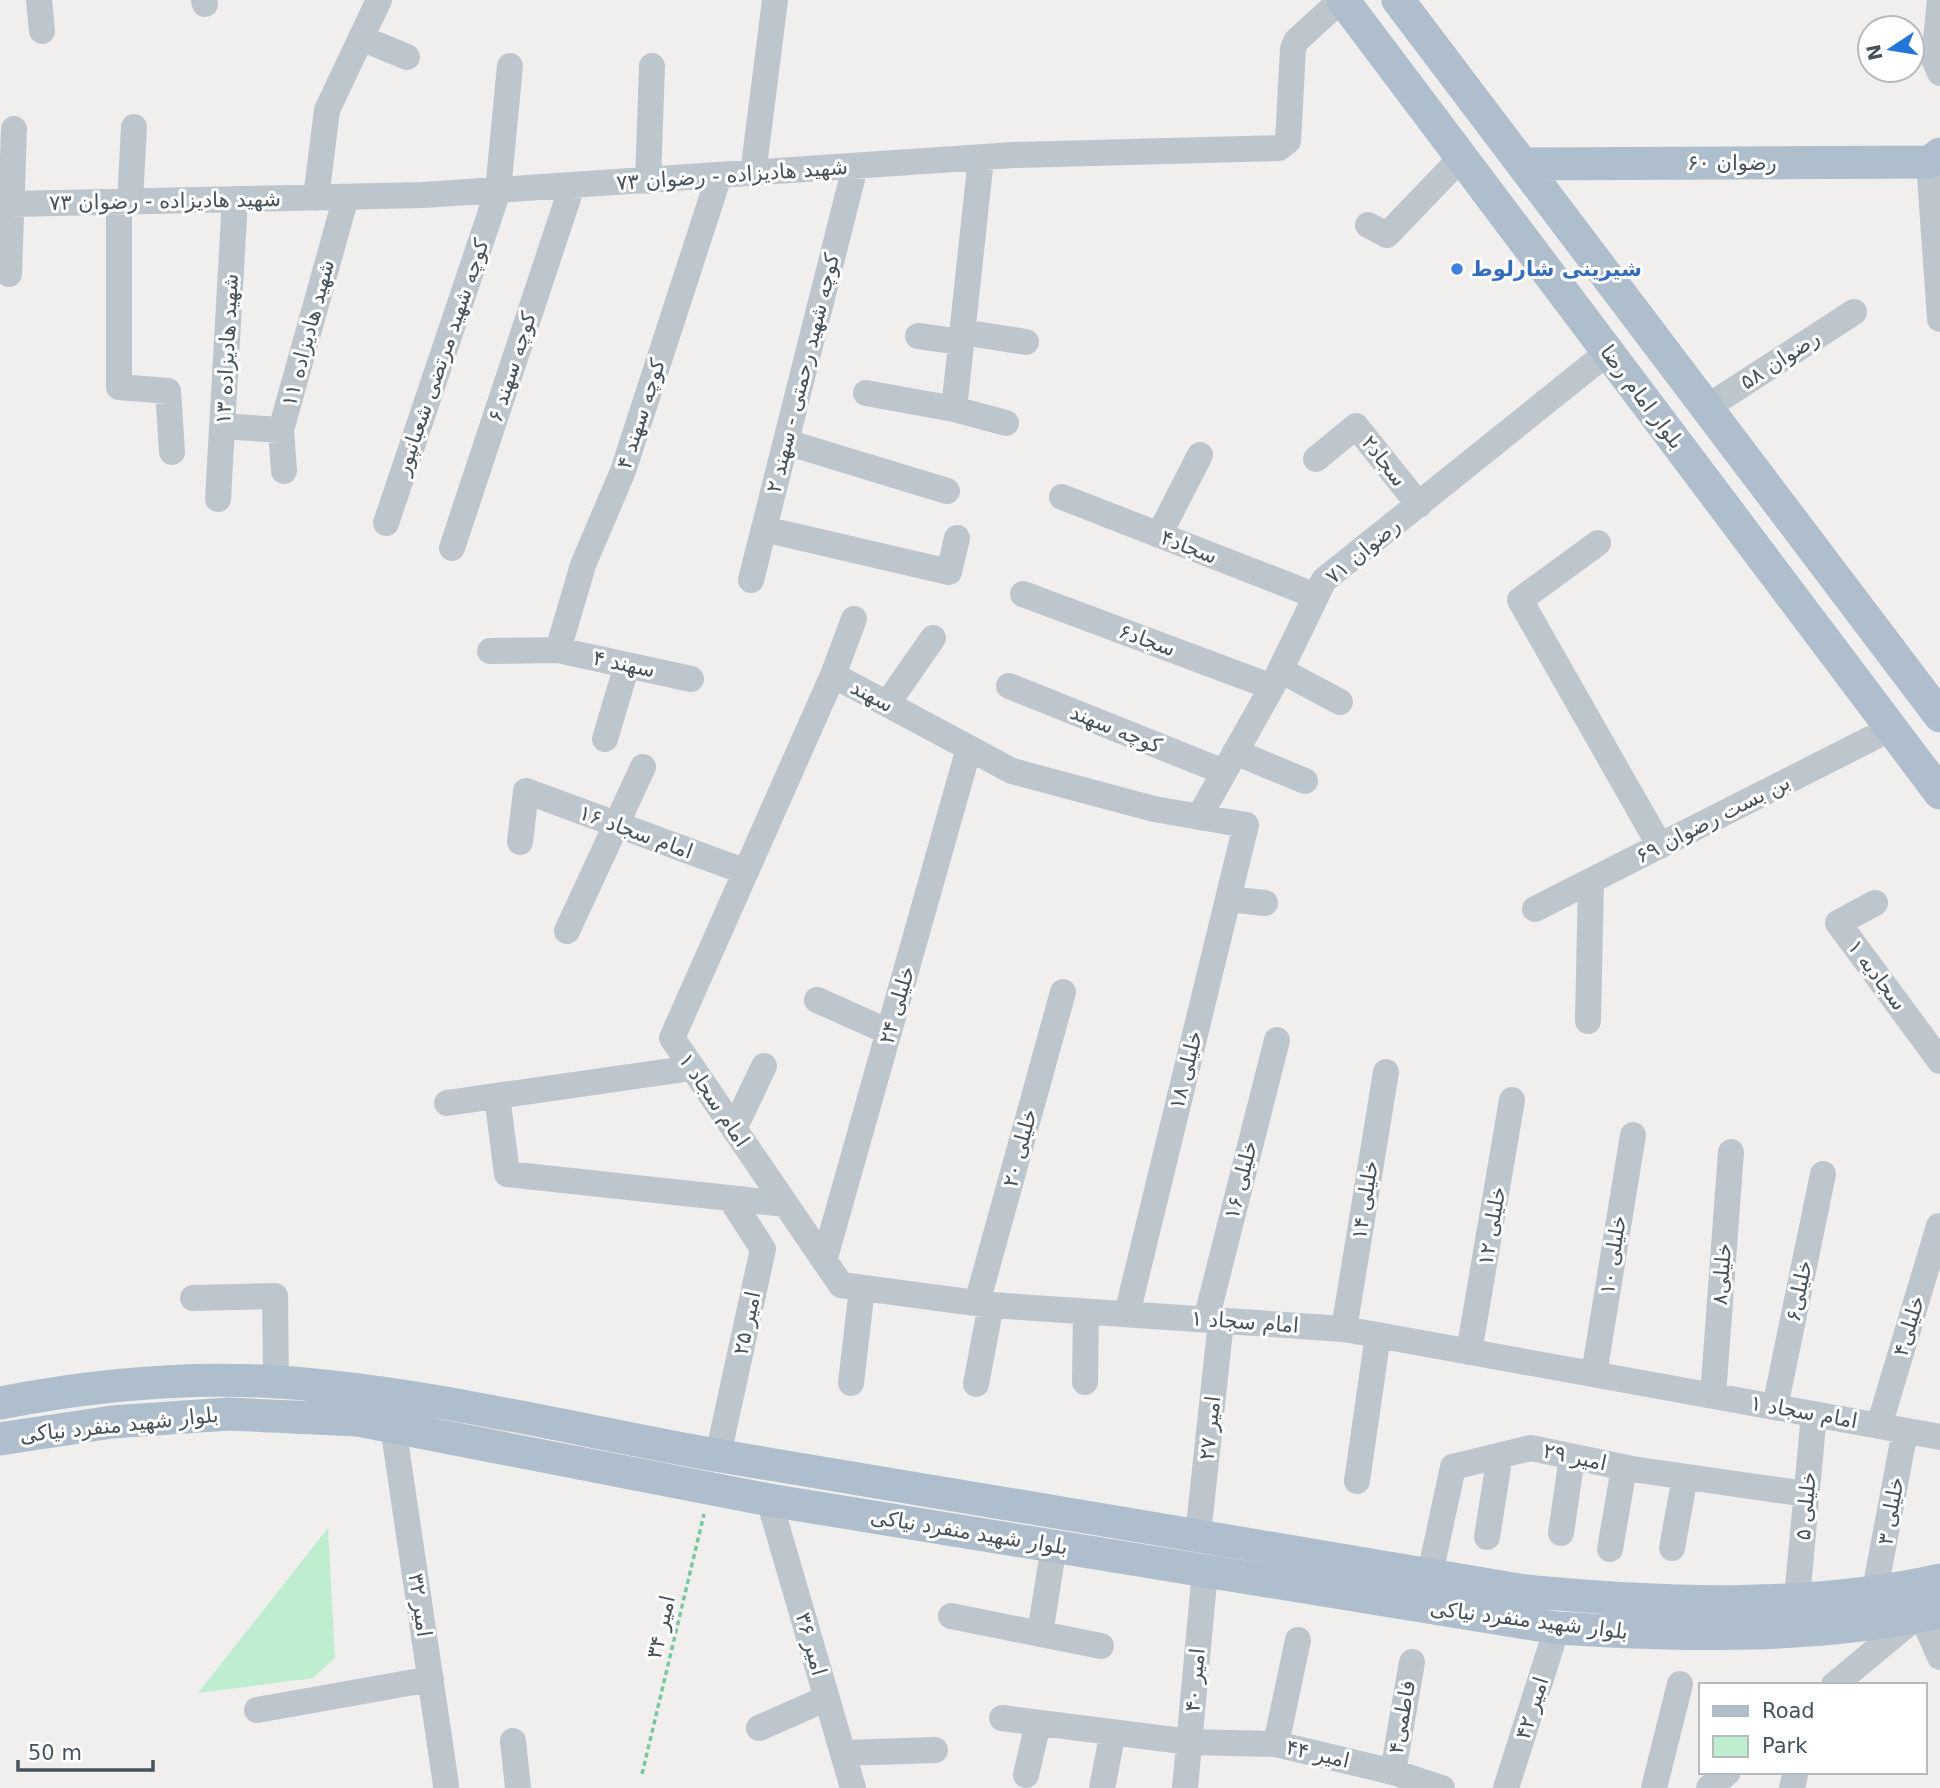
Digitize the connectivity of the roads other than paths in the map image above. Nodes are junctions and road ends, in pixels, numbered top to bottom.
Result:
1 (39, 0) edge
2 (379, 0) edge
3 (775, 0) edge
4 (1342, 0) edge
5 (1398, 0) edge
6 (1940, 0) edge
7 (42, 31) dead end
8 (361, 38) junction
9 (407, 57) dead end
10 (510, 66) dead end
11 (652, 66) dead end
12 (1940, 73) edge
13 (134, 127) dead end
14 (14, 129) dead end
15 (1462, 157) junction
16 (981, 158) junction
17 (1936, 159) edge
18 (1524, 164) junction
19 (855, 167) junction
20 (754, 174) junction
21 (719, 176) junction
22 (648, 181) junction
23 (572, 187) junction
24 (498, 191) junction
25 (345, 197) junction
26 (316, 198) junction
27 (235, 199) junction
28 (124, 201) junction
29 (10, 204) junction
30 (1368, 225) dead end
31 (9, 274) dead end
32 (1854, 312) dead end
33 (1940, 319) edge
34 (918, 336) dead end
35 (962, 337) junction
36 (1026, 342) dead end
37 (1608, 352) junction
38 (866, 393) dead end
39 (1706, 408) junction
40 (954, 409) junction
41 (1006, 423) dead end
42 (222, 426) junction
43 (281, 430) junction
44 (786, 442) junction
45 (172, 452) dead end
46 (1199, 455) dead end
47 (1315, 458) dead end
48 (284, 471) dead end
49 (947, 491) dead end
50 (1062, 497) dead end
51 (218, 499) dead end
52 (1419, 505) junction
53 (386, 523) dead end
54 (764, 529) junction
55 (1159, 535) junction
56 (957, 538) dead end
57 (1598, 543) dead end
58 (452, 548) dead end
59 (751, 580) dead end
60 (1023, 594) dead end
61 (1316, 596) junction
62 (854, 620) dead end
63 (933, 638) dead end
64 (558, 650) junction
65 (490, 652) dead end
66 (626, 665) junction
67 (833, 675) junction
68 (1276, 678) junction
69 (691, 679) dead end
70 (1009, 686) dead end
71 (1340, 702) dead end
72 (887, 704) junction
73 (1940, 716) edge
74 (1890, 729) junction
75 (605, 739) dead end
76 (969, 748) junction
77 (1229, 762) junction
78 (643, 766) dead end
79 (1305, 782) dead end
80 (1940, 793) edge
81 (1199, 817) junction
82 (616, 825) junction
83 (1245, 825) joint
84 (520, 842) dead end
85 (1660, 846) junction
86 (746, 872) junction
87 (1591, 881) junction
88 (1228, 899) junction
89 (1265, 903) dead end
90 (1875, 904) dead end
91 (1535, 909) dead end
92 (567, 931) dead end
93 (1063, 992) dead end
94 (817, 1000) dead end
95 (1588, 1021) dead end
96 (889, 1031) junction
97 (672, 1038) joint
98 (1277, 1040) dead end
99 (1938, 1053) edge
100 (764, 1066) dead end
101 (692, 1068) junction
102 (1386, 1072) dead end
103 (497, 1096) junction
104 (1512, 1100) dead end
105 (447, 1103) dead end
106 (734, 1129) junction
107 (1633, 1135) dead end
108 (1731, 1152) dead end
109 (1823, 1174) dead end
110 (730, 1198) junction
111 (785, 1204) junction
112 (1939, 1226) edge
113 (824, 1261) junction
114 (862, 1288) junction
115 (193, 1298) dead end
116 (984, 1304) junction
117 (1086, 1312) junction
118 (1127, 1314) junction
119 (1214, 1320) junction
120 (1344, 1329) junction
121 (1378, 1335) junction
122 (1469, 1352) junction
123 (1594, 1374) junction
124 (276, 1382) junction
125 (1085, 1382) dead end
126 (851, 1383) dead end
127 (976, 1384) dead end
128 (1713, 1396) junction
129 (0, 1403) edge
130 (1775, 1407) junction
131 (1814, 1414) junction
132 (393, 1426) junction
133 (1879, 1426) junction
134 (1905, 1431) junction
135 (1940, 1437) edge
136 (0, 1439) edge
137 (718, 1455) junction
138 (1500, 1455) junction
139 (1572, 1457) junction
140 (1624, 1468) junction
141 (1685, 1477) junction
142 (1357, 1481) dead end
143 (710, 1488) junction
144 (1806, 1494) junction
145 (768, 1500) junction
146 (1561, 1533) dead end
147 (1198, 1535) junction
148 (1487, 1537) dead end
149 (1054, 1545) junction
150 (1672, 1548) dead end
151 (1610, 1549) dead end
152 (1205, 1571) junction
153 (1430, 1574) junction
154 (1940, 1580) edge
155 (1875, 1590) junction
156 (1797, 1598) junction
157 (1926, 1615) edge
158 (951, 1616) dead end
159 (1557, 1628) junction
160 (1040, 1634) junction
161 (1298, 1640) dead end
162 (1101, 1646) dead end
163 (1940, 1657) edge
164 (1412, 1662) dead end
165 (431, 1679) junction
166 (1837, 1683) edge
167 (1680, 1684) dead end
168 (827, 1698) junction
169 (257, 1710) dead end
170 (1002, 1718) dead end
171 (1038, 1723) junction
172 (759, 1728) dead end
173 (1113, 1732) junction
174 (513, 1741) dead end
175 (1190, 1742) junction
176 (1276, 1744) junction
177 (935, 1750) dead end
178 (843, 1753) junction
179 (1393, 1772) junction
180 (1726, 1774) edge
181 (1026, 1775) dead end
182 (446, 1785) dead end
183 (518, 1788) edge
184 (853, 1788) edge
185 (1102, 1788) edge
186 (1185, 1788) edge
187 (1442, 1788) edge
188 (1506, 1788) edge
189 (1654, 1788) edge
190 (1709, 1788) edge

1 - 7 street
2 - 8 street
3 - 20 street
4 - 15 main road, بلوار امام رضا
4 - 16 street, شهید هادیزاده - رضوان ۷۳
5 - 18 main road
6 - 12 street
8 - 9 street
8 - 26 street
10 - 24 street, کوچه شهید مرتضی شعبانپور
11 - 22 street
13 - 28 street
14 - 29 street
15 - 30 street
15 - 37 main road, بلوار امام رضا
16 - 19 street, شهید هادیزاده - رضوان ۷۳
16 - 35 street
17 - 18 main road, رضوان ۶۰
17 - 33 street
18 - 39 main road
19 - 20 street, شهید هادیزاده - رضوان ۷۳
19 - 44 street, کوچه شهید رحمتی - سهند ۲
20 - 21 street, شهید هادیزاده - رضوان ۷۳
21 - 22 street, شهید هادیزاده - رضوان ۷۳
21 - 64 street, کوچه سهند ۴
22 - 23 street, شهید هادیزاده - رضوان ۷۳
23 - 24 street, شهید هادیزاده - رضوان ۷۳
23 - 58 street, کوچه سهند ۶
24 - 25 street, شهید هادیزاده - رضوان ۷۳
24 - 53 street, کوچه شهید مرتضی شعبانپور
25 - 26 street, شهید هادیزاده - رضوان ۷۳
25 - 43 street, شهید هادیزاده ۱۱
26 - 27 street, شهید هادیزاده - رضوان ۷۳
27 - 28 street, شهید هادیزاده - رضوان ۷۳
27 - 42 street, شهید هادیزاده ۱۳
28 - 29 street, شهید هادیزاده - رضوان ۷۳
28 - 45 street
29 - 31 street
32 - 39 street, رضوان ۵۸
34 - 35 street
35 - 36 street
35 - 40 street
37 - 52 street, رضوان ۷۱
37 - 74 main road, بلوار امام رضا
38 - 40 street
39 - 73 main road
40 - 41 street
42 - 43 street
42 - 51 street, شهید هادیزاده ۱۳
43 - 48 street, شهید هادیزاده ۱۱
44 - 49 street
44 - 54 street, کوچه شهید رحمتی - سهند ۲
46 - 55 street
47 - 52 street, سجاد۲
50 - 55 street, سجاد۴
52 - 61 street, رضوان ۷۱
54 - 56 street
54 - 59 street, کوچه شهید رحمتی - سهند ۲
55 - 61 street, سجاد۴
57 - 85 street
60 - 68 street, سجاد۶
61 - 68 street, رضوان ۷۱
62 - 67 street
63 - 72 street
64 - 65 street, سهند ۴
64 - 66 street, سهند ۴
66 - 69 street, سهند ۴
66 - 75 street
67 - 72 street, سهند
67 - 86 street, سهند
68 - 71 street, سجاد۶
68 - 77 street, رضوان ۷۱
70 - 77 street, كوچه سهند
72 - 76 street, سهند
74 - 80 main road, بلوار امام رضا
74 - 85 street, بن بست رضوان ۶۹
76 - 81 street, سهند
76 - 96 street, خلیلی ۲۴
77 - 79 street, كوچه سهند
77 - 81 street, رضوان ۷۱
78 - 82 street
81 - 83 street, سهند
82 - 84 street, امام سجاد ۱۶
82 - 86 street, امام سجاد ۱۶
82 - 92 street
83 - 88 street, خلیلی ۱۸
85 - 87 street, بن بست رضوان ۶۹
86 - 97 street, سهند
87 - 91 street, بن بست رضوان ۶۹
87 - 95 street
88 - 89 street
88 - 118 street, خلیلی ۱۸
90 - 99 street, سجادیه ۱
93 - 116 street, خلیلی ۲۰
94 - 96 street
96 - 113 street, خلیلی ۲۴
97 - 101 street, امام سجاد ۱
98 - 119 street, خلیلی ۱۶
100 - 106 street
101 - 103 street
101 - 106 street, امام سجاد ۱
102 - 120 street, خلیلی ۱۴
103 - 105 street
103 - 110 street
104 - 122 street, خلیلی ۱۲
106 - 111 street, امام سجاد ۱
107 - 123 street, خلیلی ۱۰
108 - 128 street, خلیلی۸
109 - 130 street, خلیلی۶
110 - 111 street
110 - 137 street, امیر ۲۵
111 - 113 street, امام سجاد ۱
112 - 133 street, خلیلی۴
113 - 114 street, امام سجاد ۱
114 - 116 street, امام سجاد ۱
114 - 126 street
115 - 124 street
116 - 117 street, امام سجاد ۱
116 - 127 street, خلیلی ۲۰
117 - 118 street, امام سجاد ۱
117 - 125 street
118 - 119 street, امام سجاد ۱
119 - 120 street, امام سجاد ۱
119 - 147 street, امیر ۲۷
120 - 121 street, امام سجاد ۱
121 - 122 street, امام سجاد ۱
121 - 142 street
122 - 123 street, امام سجاد ۱
123 - 128 street, امام سجاد ۱
124 - 129 main road, بلوار شهید منفرد نیاکی
124 - 137 main road, بلوار شهید منفرد نیاکی
128 - 130 street, امام سجاد ۱
130 - 131 street, امام سجاد ۱
131 - 133 street, امام سجاد ۱
131 - 144 street, خلیلی ۵
132 - 136 main road, بلوار شهید منفرد نیاکی
132 - 143 main road, بلوار شهید منفرد نیاکی
132 - 165 street, امیر ۳۲
133 - 134 street, امام سجاد ۱
134 - 135 street, امام سجاد ۱
134 - 155 street, خلیلی ۳
137 - 143 main road
137 - 147 main road, بلوار شهید منفرد نیاکی
138 - 139 street, امیر ۲۹
138 - 148 street
138 - 153 street, امیر ۲۹
139 - 140 street, امیر ۲۹
139 - 146 street
140 - 141 street, امیر ۲۹
140 - 151 street
141 - 144 street, امیر ۲۹
141 - 150 street
143 - 145 main road, بلوار شهید منفرد نیاکی
144 - 156 street, خلیلی ۵
145 - 149 main road, بلوار شهید منفرد نیاکی
145 - 168 street, امیر ۳۶
147 - 153 main road, بلوار شهید منفرد نیاکی
149 - 152 main road, بلوار شهید منفرد نیاکی
149 - 160 street
152 - 159 main road, بلوار شهید منفرد نیاکی
152 - 175 street, امیر ۴۰
153 - 156 main road, بلوار شهید منفرد نیاکی
154 - 155 main road, بلوار شهید منفرد نیاکی
155 - 156 main road, بلوار شهید منفرد نیاکی
157 - 159 main road, بلوار شهید منفرد نیاکی
157 - 163 street
157 - 166 street
158 - 160 street
159 - 188 street, امیر ۴۲
160 - 162 street
161 - 176 street
164 - 179 street, فاطمی۴
165 - 169 street
165 - 182 street, امیر ۳۲
167 - 189 street
168 - 172 street
168 - 178 street, امیر ۳۶
170 - 171 street, امیر ۴۴
171 - 173 street, امیر ۴۴
171 - 181 street
173 - 175 street, امیر ۴۴
173 - 185 street
174 - 183 street
175 - 176 street, امیر ۴۴
175 - 186 street, امیر ۴۰
176 - 179 street, امیر ۴۴
177 - 178 street
178 - 184 street, امیر ۳۶
179 - 187 street, امیر ۴۴
180 - 190 street

